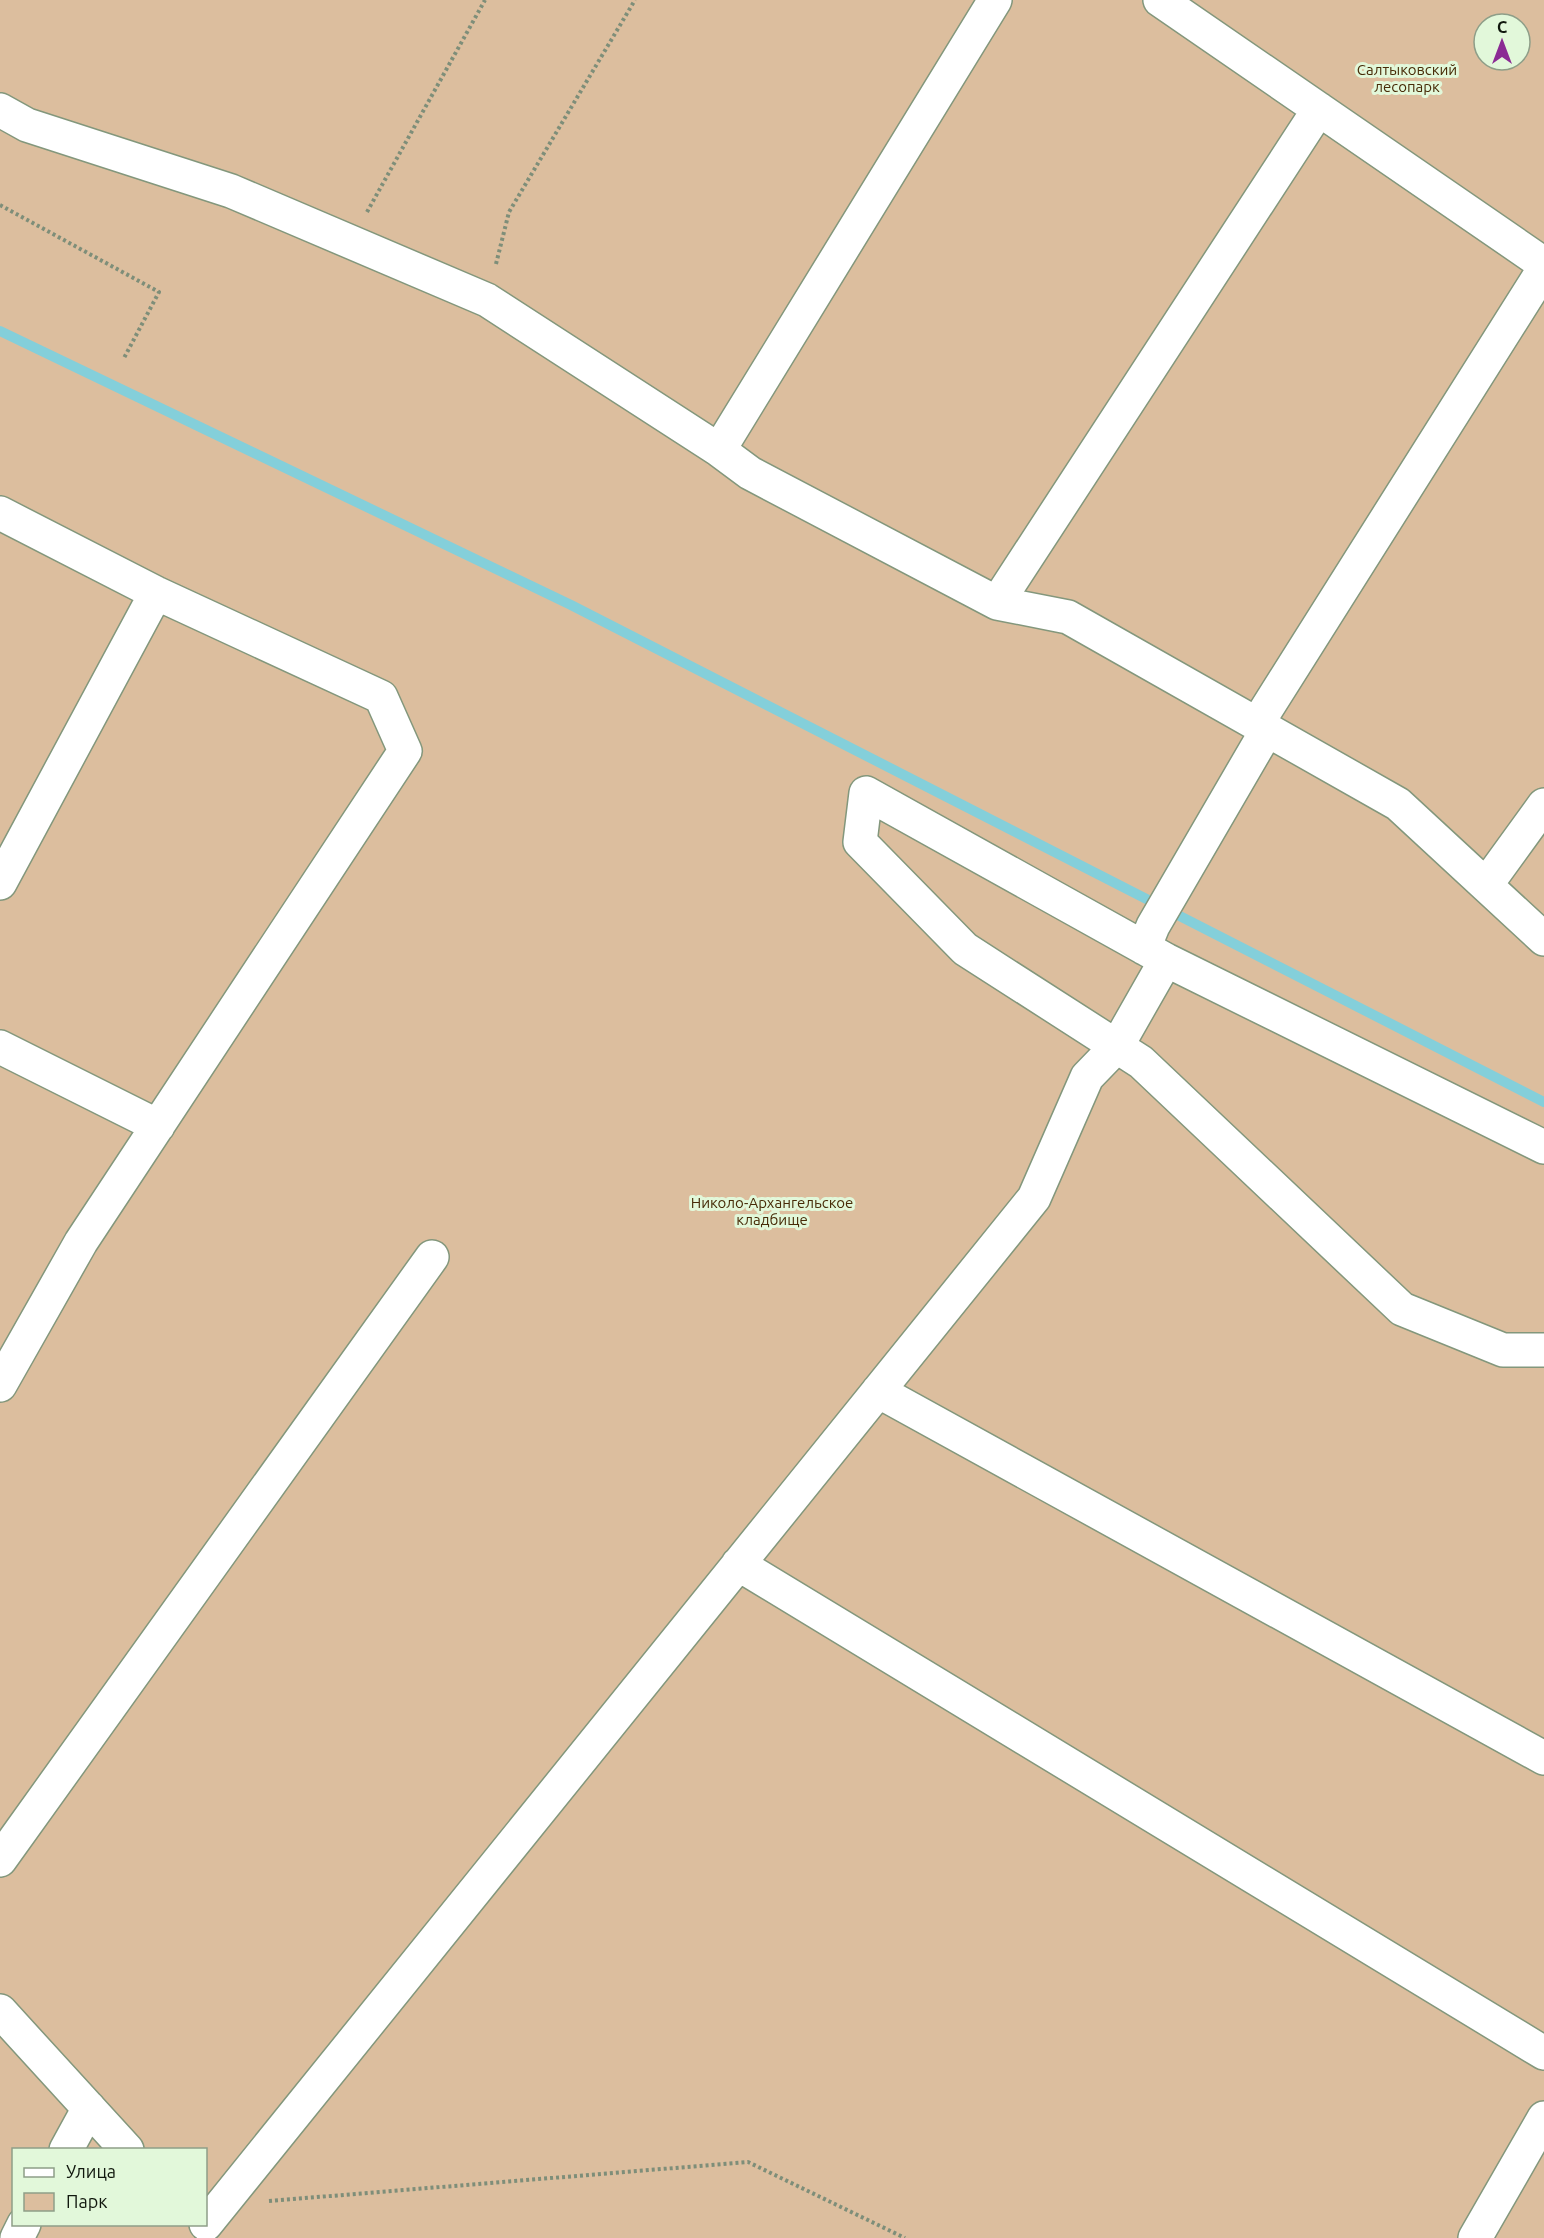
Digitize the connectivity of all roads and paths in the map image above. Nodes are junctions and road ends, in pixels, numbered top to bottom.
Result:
1 (485, 0) edge
2 (635, 0) edge
3 (995, 0) edge
4 (1160, 0) edge
5 (1319, 109) junction
6 (0, 110) edge
7 (0, 205) edge
8 (350, 242) junction
9 (1544, 266) edge
10 (487, 300) junction
11 (124, 358) dead end
12 (719, 450) junction
13 (0, 513) edge
14 (156, 593) junction
15 (997, 603) junction
16 (1262, 727) junction
17 (1544, 805) edge
18 (0, 883) edge
19 (1486, 885) junction
20 (1544, 939) edge
21 (1154, 945) junction
22 (0, 1047) edge
23 (1117, 1047) junction
24 (158, 1126) junction
25 (1544, 1147) edge
26 (432, 1257) dead end
27 (1544, 1350) edge
28 (0, 1385) edge
29 (878, 1391) junction
30 (738, 1564) junction
31 (1544, 1758) edge
32 (0, 1860) edge
33 (0, 2011) edge
34 (1544, 2053) edge
35 (89, 2108) junction
36 (1544, 2118) edge
37 (67, 2148) edge
38 (125, 2148) edge
39 (207, 2223) edge
40 (207, 2224) edge
41 (905, 2238) edge
42 (1475, 2238) edge

1 - 8 path
2 - 10 path
3 - 12 lane
4 - 5 lane
5 - 9 lane
5 - 15 lane
6 - 8 lane
7 - 11 path
8 - 10 lane
9 - 16 lane
10 - 12 lane
12 - 15 lane
13 - 14 lane
14 - 18 lane
14 - 24 lane
15 - 16 lane
16 - 19 lane
16 - 21 lane
17 - 19 lane
19 - 20 lane
21 - 23 lane
21 - 23 lane
21 - 25 lane
22 - 24 lane
23 - 27 lane
23 - 29 lane
24 - 28 lane
26 - 32 lane
29 - 30 lane
29 - 31 lane
30 - 34 lane
30 - 39 lane
33 - 35 lane
35 - 37 lane
35 - 38 lane
36 - 42 lane
40 - 41 path

